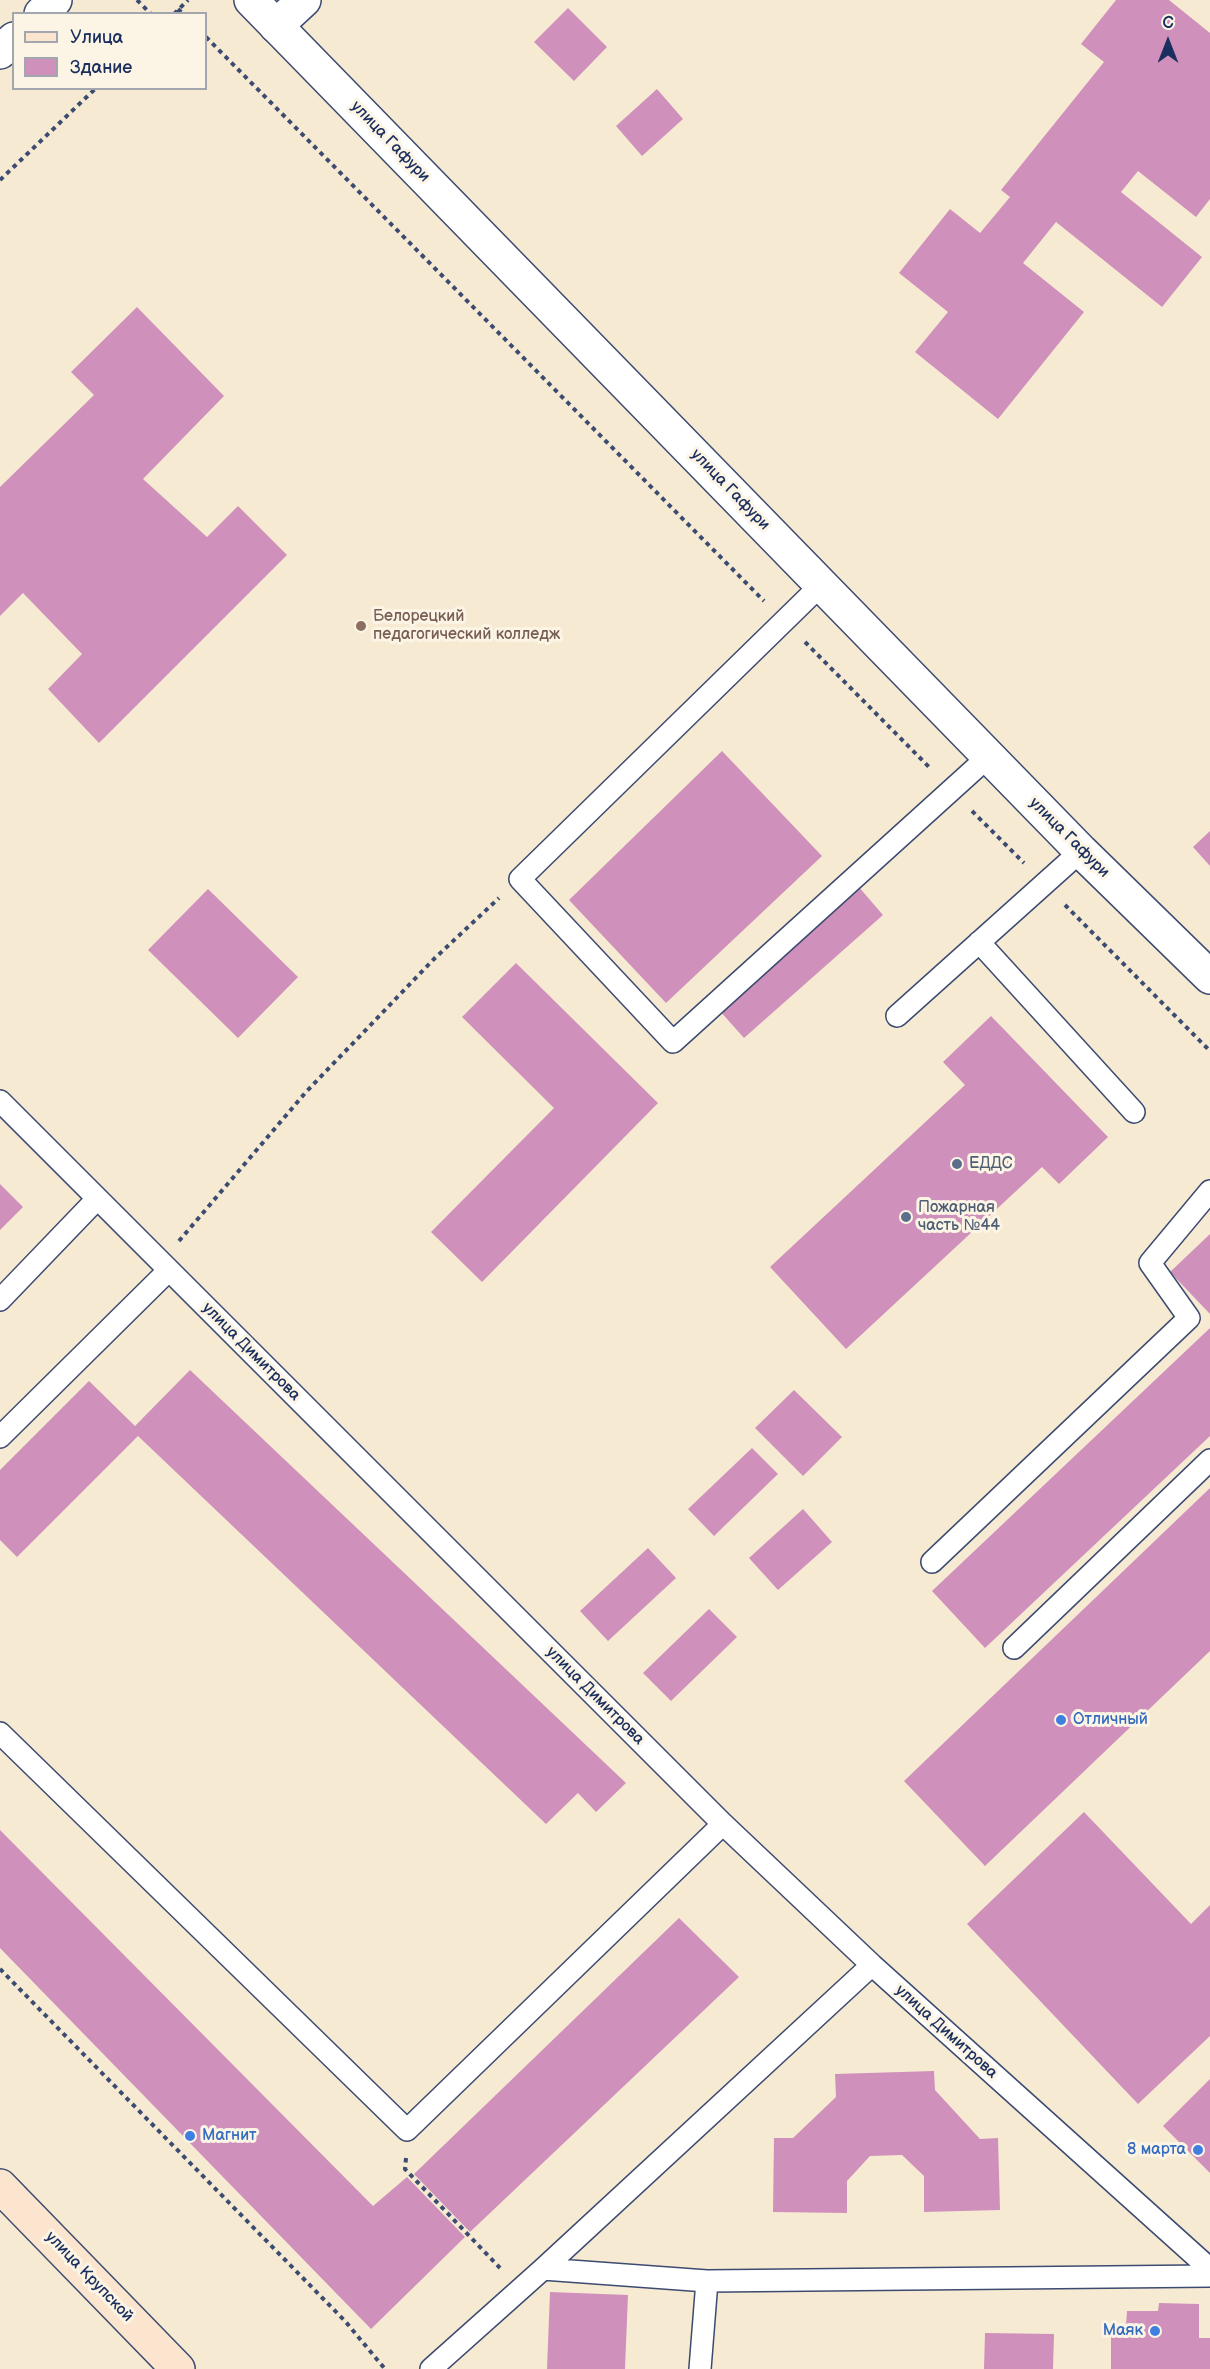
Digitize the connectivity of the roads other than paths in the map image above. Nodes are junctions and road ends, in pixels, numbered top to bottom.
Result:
1 (55, 0) edge
2 (251, 0) edge
3 (304, 0) edge
4 (43, 12) edge
5 (276, 26) junction
6 (12, 41) edge
7 (0, 52) edge
8 (822, 584) junction
9 (989, 756) junction
10 (1081, 851) junction
11 (979, 942) junction
12 (1210, 977) edge
13 (897, 1016) dead end
14 (0, 1101) edge
15 (1134, 1112) dead end
16 (1210, 1191) edge
17 (97, 1199) junction
18 (169, 1270) junction
19 (0, 1300) edge
20 (0, 1437) edge
21 (1210, 1460) edge
22 (932, 1562) dead end
23 (1014, 1648) dead end
24 (0, 1733) edge
25 (723, 1824) junction
26 (872, 1965) junction
27 (0, 2186) edge
28 (543, 2269) junction
29 (1210, 2269) edge
30 (1210, 2276) edge
31 (707, 2281) junction
32 (178, 2369) edge
33 (431, 2369) edge
34 (700, 2369) edge

1 - 4 street
2 - 5 street, улица Гафури
3 - 5 street
5 - 8 street, улица Гафури
6 - 7 street
8 - 9 street, улица Гафури
8 - 9 lane
9 - 10 street, улица Гафури
10 - 11 lane
10 - 12 street, улица Гафури
11 - 13 lane
11 - 15 lane
14 - 17 lane, улица Димитрова
16 - 22 lane
17 - 18 lane, улица Димитрова
17 - 19 lane
18 - 20 lane
18 - 25 lane, улица Димитрова
21 - 23 lane
24 - 25 lane
25 - 26 lane, улица Димитрова
26 - 28 lane
26 - 29 lane, улица Димитрова
27 - 32 main road, улица Крупской
28 - 31 lane
28 - 33 lane
30 - 31 lane
31 - 34 lane

